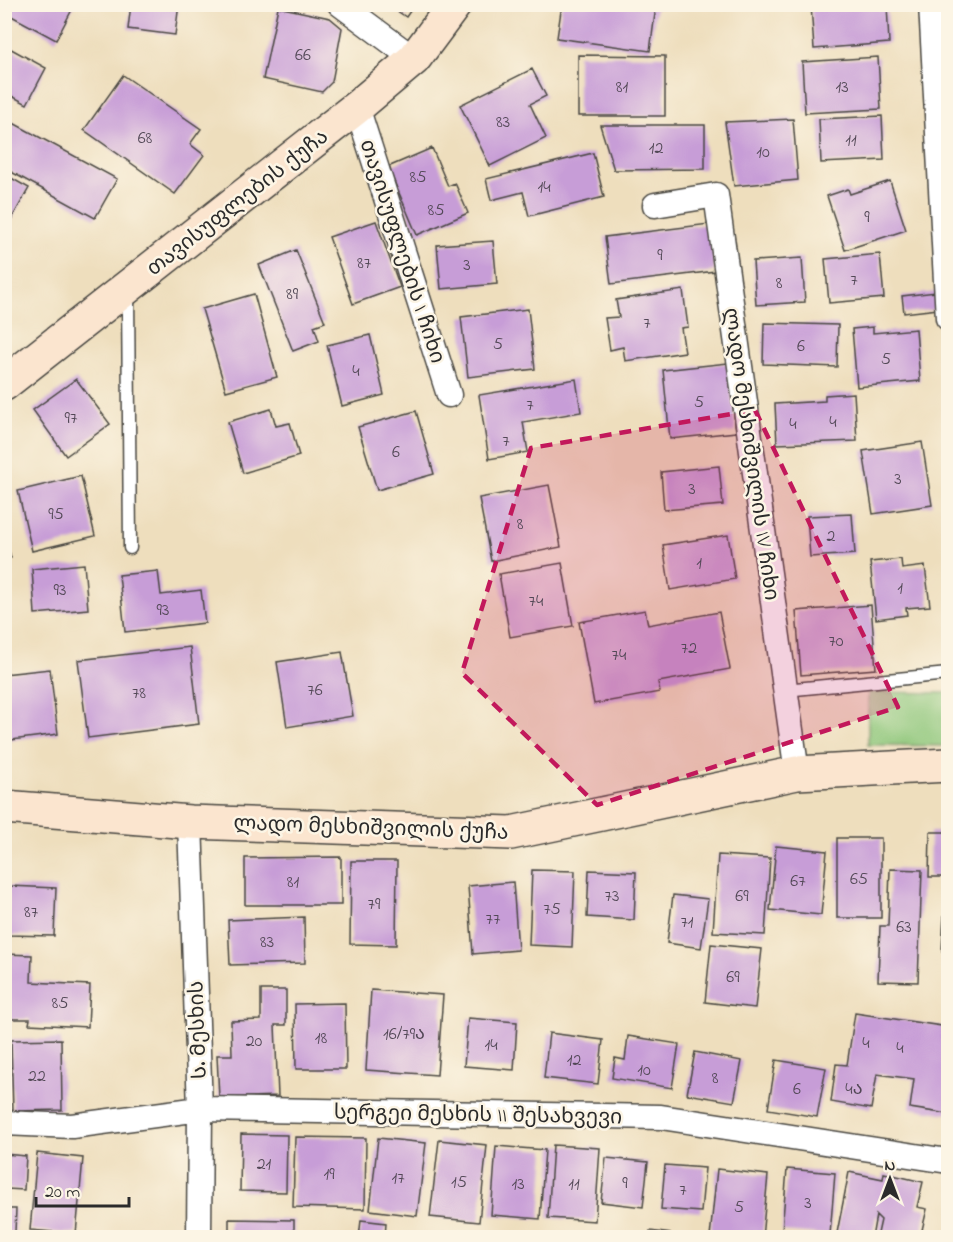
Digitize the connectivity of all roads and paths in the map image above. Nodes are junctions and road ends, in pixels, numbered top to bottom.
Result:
1 (340, 4) edge
2 (454, 4) edge
3 (932, 4) edge
4 (414, 59) junction
5 (357, 107) junction
6 (655, 205) dead end
7 (128, 288) junction
8 (948, 318) edge
9 (4, 384) edge
10 (449, 395) dead end
11 (129, 548) dead end
12 (948, 674) edge
13 (785, 690) junction
14 (948, 765) edge
15 (797, 773) junction
16 (4, 807) edge
17 (190, 822) junction
18 (200, 1109) junction
19 (4, 1123) edge
20 (948, 1161) edge
21 (199, 1238) edge

1 - 4 street
2 - 4 street, თავისუფლების ქუჩა
3 - 8 street
4 - 5 street, თავისუფლების ქუჩა
5 - 7 street, თავისუფლების ქუჩა
5 - 10 street, თავისუფლების I ჩიხი
6 - 13 street, ლადო მესხიშვილის IV ჩიხი
7 - 9 street, თავისუფლების ქუჩა
7 - 11 lane
12 - 13 lane
13 - 15 street, ლადო მესხიშვილის IV ჩიხი
14 - 15 street, ლადო მესხიშვილის ქუჩა
15 - 17 street, ლადო მესხიშვილის ქუჩა
16 - 17 street, ლადო მესხიშვილის ქუჩა
17 - 18 street, Ს. Მესხის
18 - 19 street, სერგეი მესხის II შესახვევი
18 - 20 street, სერგეი მესხის II შესახვევი
18 - 21 street, Ს. Მესხის

